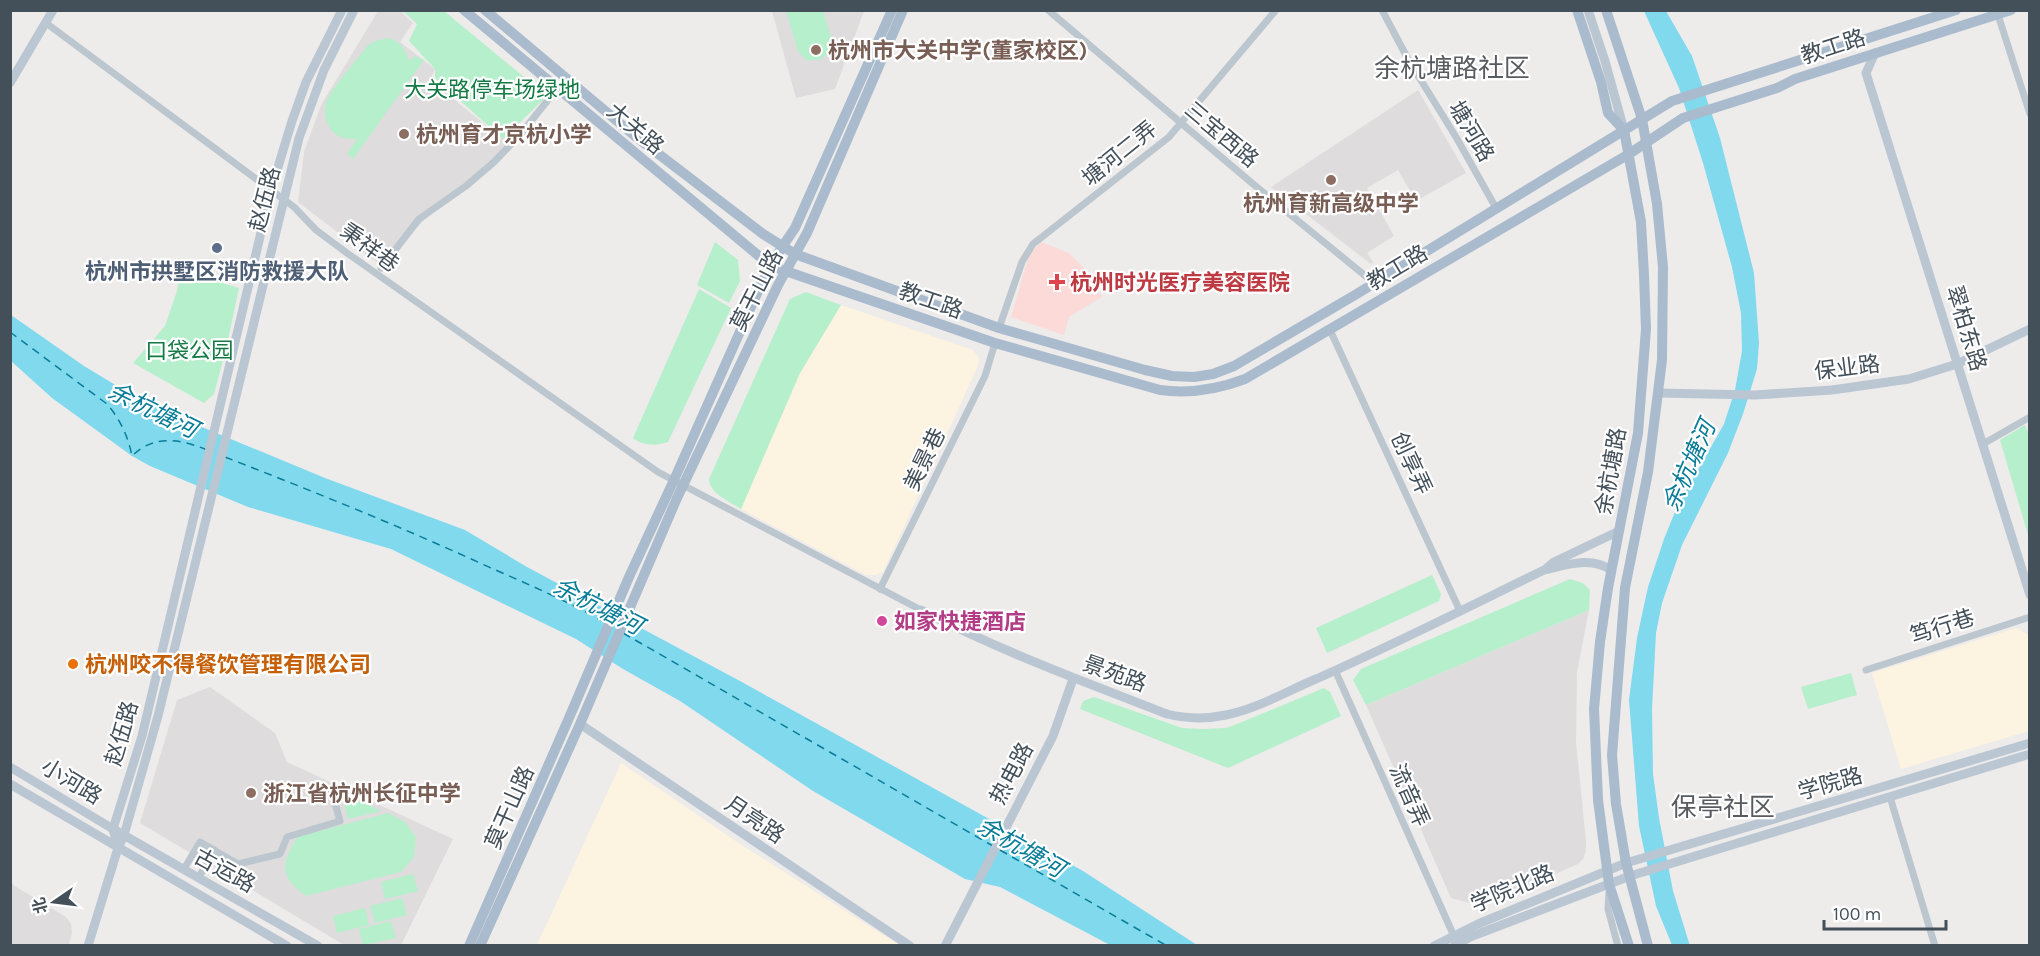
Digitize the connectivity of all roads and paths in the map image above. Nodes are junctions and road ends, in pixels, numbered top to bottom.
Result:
1 (53, 10) edge
2 (342, 10) edge
3 (354, 10) edge
4 (464, 10) edge
5 (485, 10) edge
6 (892, 10) edge
7 (903, 10) edge
8 (1048, 10) edge
9 (1276, 10) edge
10 (1382, 10) edge
11 (1577, 10) edge
12 (1588, 10) edge
13 (1606, 10) edge
14 (1956, 10) edge
15 (2011, 10) edge
16 (1998, 15) junction
17 (46, 23) junction
18 (1875, 53) junction
19 (1848, 62) junction
20 (1866, 73) junction
21 (10, 83) edge
22 (552, 95) dead end
23 (2030, 114) edge
24 (1642, 119) junction
25 (1181, 123) junction
26 (1624, 130) junction
27 (1647, 141) junction
28 (1629, 154) junction
29 (271, 190) junction
30 (284, 199) junction
31 (1496, 208) junction
32 (782, 247) junction
33 (795, 254) junction
34 (771, 266) junction
35 (381, 268) dead end
36 (787, 270) junction
37 (1374, 283) junction
38 (999, 328) junction
39 (2030, 329) edge
40 (1330, 330) junction
41 (995, 343) junction
42 (1957, 364) junction
43 (1658, 393) junction
44 (2030, 417) edge
45 (1983, 444) junction
46 (679, 483) junction
47 (1619, 531) junction
48 (1544, 570) junction
49 (1611, 570) junction
50 (880, 589) junction
51 (2030, 595) edge
52 (921, 610) joint
53 (1460, 611) junction
54 (2030, 617) edge
55 (1335, 670) junction
56 (1866, 670) dead end
57 (1073, 679) junction
58 (590, 686) junction
59 (580, 724) junction
60 (2030, 743) edge
61 (2030, 754) edge
62 (10, 767) edge
63 (10, 784) edge
64 (331, 789) dead end
65 (1890, 797) junction
66 (113, 829) junction
67 (124, 836) junction
68 (118, 848) junction
69 (214, 850) junction
70 (1626, 863) junction
71 (184, 870) junction
72 (1607, 870) junction
73 (1630, 876) junction
74 (199, 877) junction
75 (1609, 884) junction
76 (1453, 934) junction
77 (88, 945) edge
78 (287, 945) edge
79 (318, 945) edge
80 (469, 945) edge
81 (480, 945) edge
82 (910, 945) edge
83 (945, 945) edge
84 (1434, 945) edge
85 (1454, 945) edge
86 (1618, 945) edge
87 (1629, 945) edge
88 (1648, 945) edge
89 (1935, 945) edge

1 - 17 main road
2 - 29 main road, 赵伍路
3 - 30 main road, 赵伍路
4 - 34 main road, 大关路
5 - 32 main road, 大关路
6 - 32 main road, 莫干山路
7 - 33 main road, 莫干山路
8 - 25 street, 三宝西路
9 - 25 street, 塘河二弄
10 - 31 street, 塘河路
11 - 26 main road, 余杭塘路
12 - 26 main road
13 - 24 main road, 余杭塘路
14 - 24 main road, 教工路
15 - 16 main road, 教工路
16 - 18 main road, 教工路
16 - 23 street
17 - 21 main road
17 - 29 street, 秉祥巷
18 - 19 main road, 教工路
18 - 20 main road
19 - 20 main road
19 - 27 main road, 教工路
20 - 42 main road, 翠柏东路
22 - 35 street
24 - 26 main road, 教工路
24 - 27 main road, 余杭塘路
25 - 37 street, 三宝西路
25 - 38 street, 塘河二弄
26 - 28 main road, 余杭塘路
26 - 31 main road, 教工路
27 - 28 main road, 教工路
27 - 43 main road, 余杭塘路
28 - 40 main road, 教工路
28 - 47 main road, 余杭塘路
29 - 30 street, 秉祥巷
29 - 66 main road, 赵伍路
30 - 46 street, 秉祥巷
30 - 67 main road, 赵伍路
31 - 37 main road, 教工路
32 - 33 main road, 大关路
32 - 34 main road, 莫干山路
33 - 36 main road, 莫干山路
33 - 38 main road, 教工路
34 - 36 main road, 大关路
34 - 46 main road, 莫干山路
36 - 41 main road, 教工路
36 - 46 main road, 莫干山路
37 - 38 main road, 教工路
39 - 42 main road, 保业路
40 - 41 main road, 教工路
40 - 53 street, 创享弄
41 - 50 street, 美景巷
42 - 43 main road, 保业路
42 - 45 main road, 翠柏东路
43 - 70 main road, 余杭塘路
44 - 45 street
45 - 51 main road, 翠柏东路
46 - 50 street, 景苑路
46 - 58 main road, 莫干山路
46 - 58 main road, 莫干山路
47 - 48 main road, 景苑路
47 - 49 main road, 余杭塘路
48 - 49 main road, 景苑路
48 - 53 main road, 景苑路
49 - 72 main road, 余杭塘路
50 - 52 street, 景苑路
52 - 57 main road, 景苑路
53 - 55 main road, 景苑路
54 - 56 street, 笃行巷
55 - 57 main road, 景苑路
55 - 76 street, 流音弄
57 - 83 main road, 热电路
58 - 59 main road, 莫干山路
58 - 80 main road, 莫干山路
59 - 81 main road, 莫干山路
59 - 82 main road, 月亮路
60 - 70 main road, 学院路
61 - 65 main road, 学院路
62 - 66 main road, 小河路
63 - 68 main road, 古运路
64 - 69 street
65 - 73 main road, 学院路
65 - 89 street
66 - 67 main road, 古运路
66 - 68 main road
67 - 68 main road, 赵伍路
67 - 71 main road, 古运路
68 - 77 main road, 赵伍路
68 - 78 main road, 古运路
69 - 71 street
69 - 74 street
70 - 72 main road, 学院路
70 - 73 main road, 余杭塘路
71 - 74 main road, 古运路
72 - 75 main road, 余杭塘路
72 - 76 main road, 学院北路
73 - 75 main road, 学院路
73 - 88 main road, 余杭塘路
74 - 79 main road, 古运路
75 - 85 main road, 学院北路
75 - 86 street
75 - 87 main road, 余杭塘路
76 - 84 main road, 学院北路

